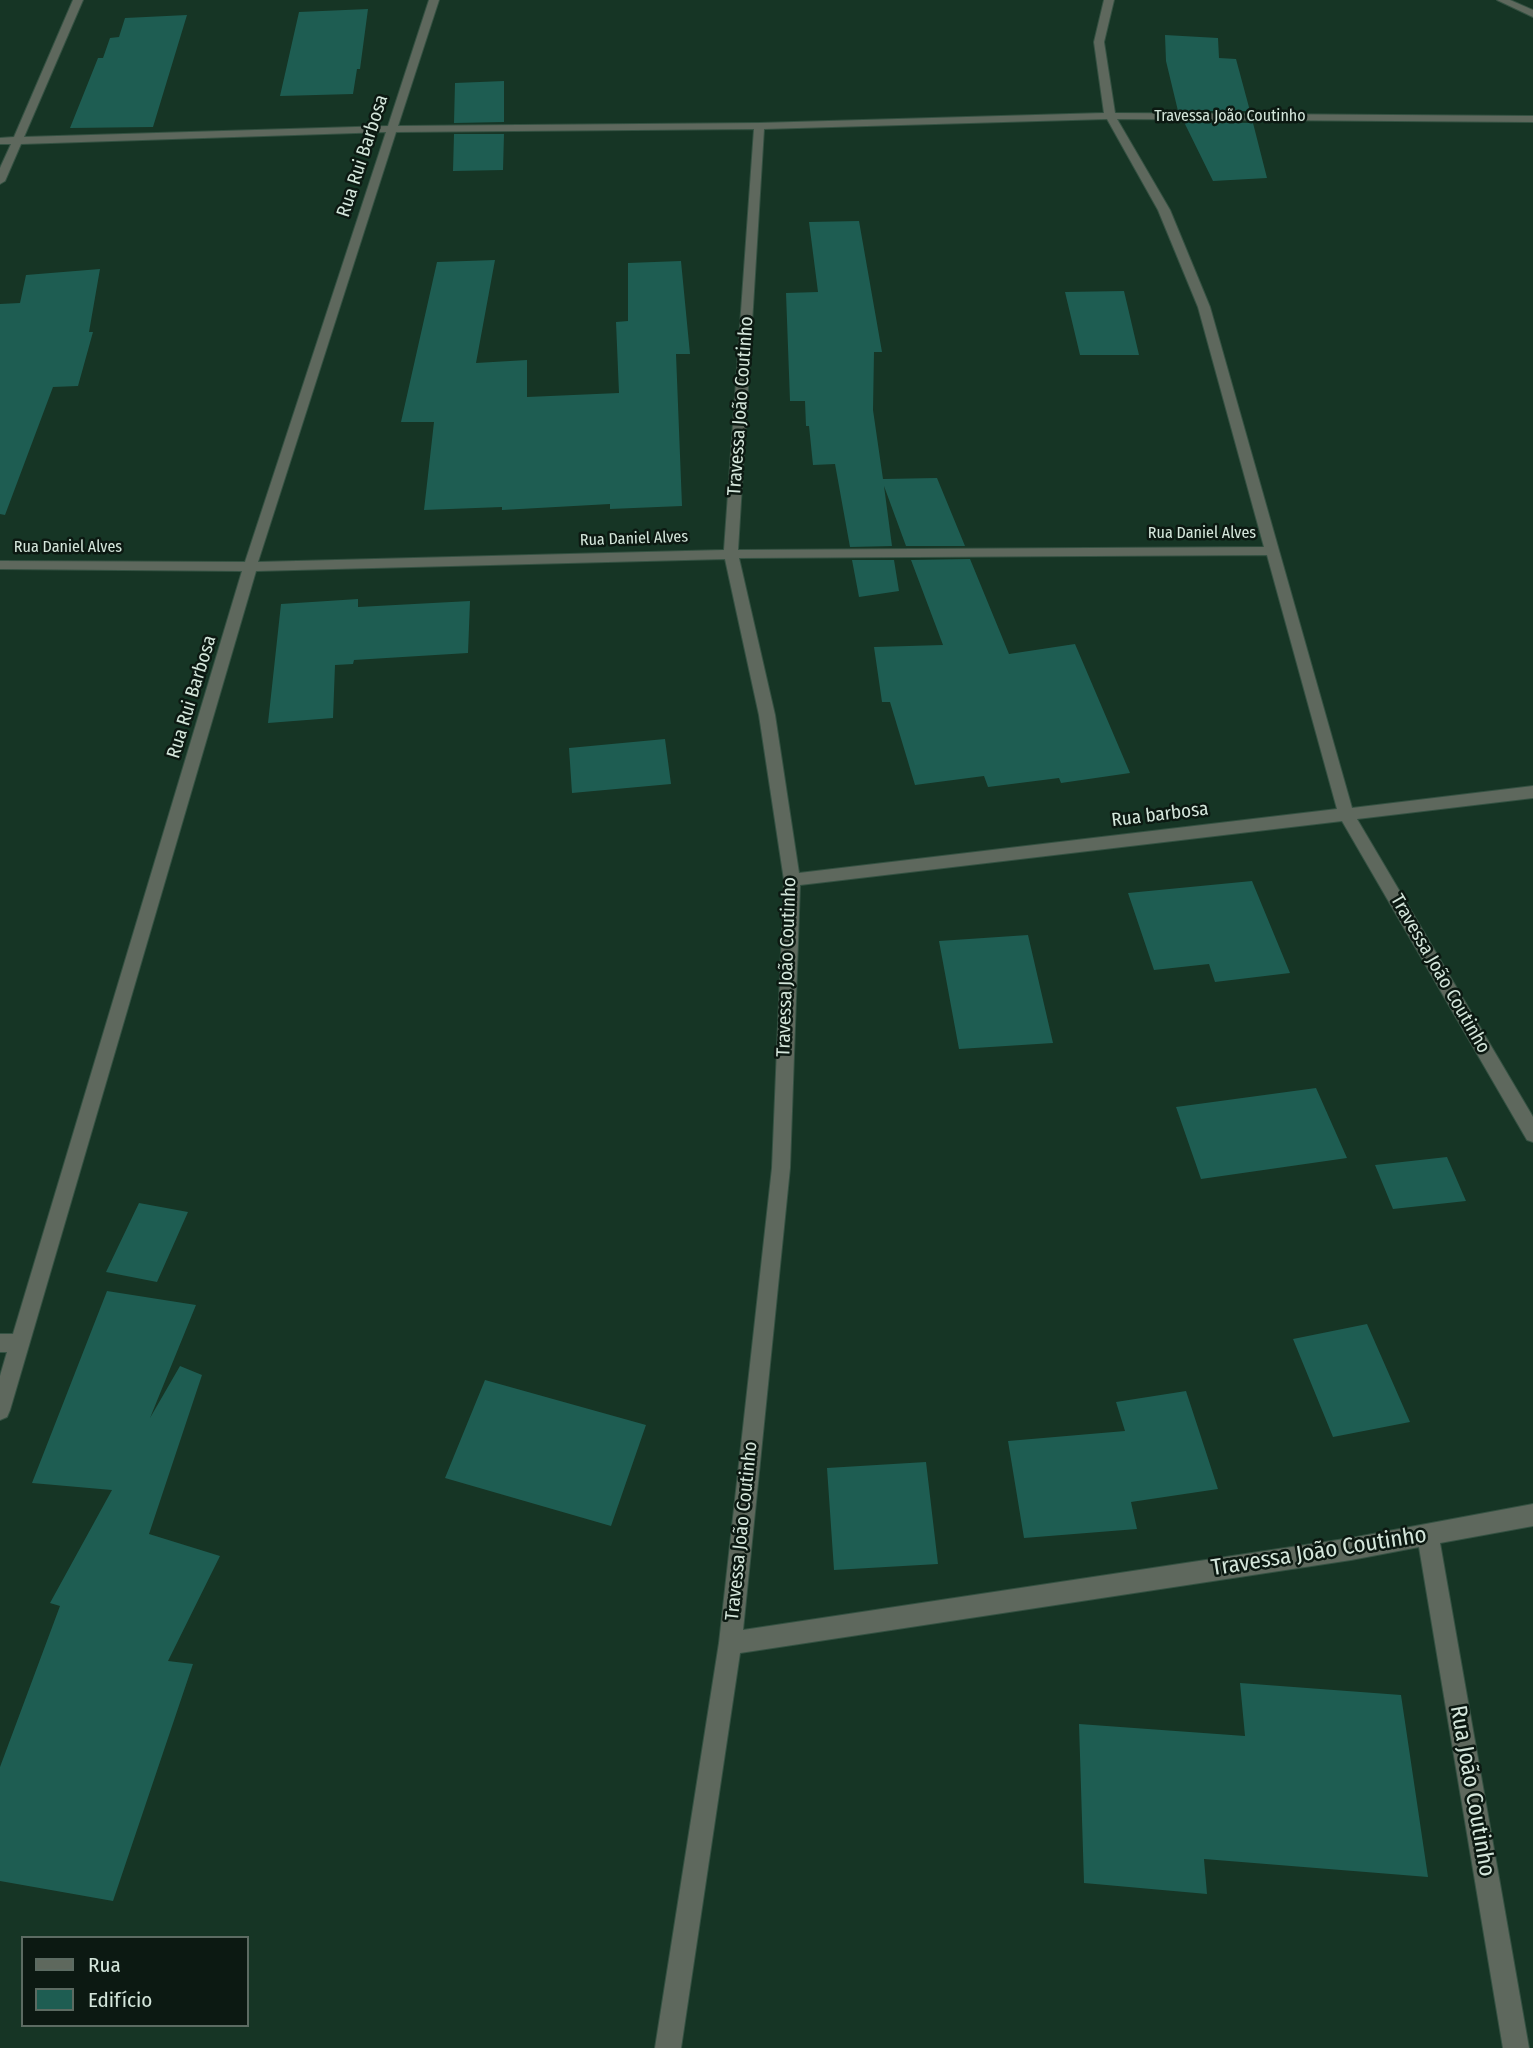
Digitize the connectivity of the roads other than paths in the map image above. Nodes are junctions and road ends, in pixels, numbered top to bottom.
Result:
1 (78, 0) edge
2 (434, 0) edge
3 (1109, 0) edge
4 (1502, 0) edge
5 (1533, 14) edge
6 (1110, 116) junction
7 (1533, 119) edge
8 (759, 126) junction
9 (392, 129) junction
10 (15, 140) junction
11 (0, 141) edge
12 (0, 181) edge
13 (1270, 551) junction
14 (731, 554) junction
15 (0, 565) edge
16 (250, 567) junction
17 (1533, 792) edge
18 (1346, 814) junction
19 (792, 880) junction
20 (1533, 1134) edge
21 (10, 1343) edge
22 (0, 1410) edge
23 (1533, 1515) edge
24 (1428, 1535) junction
25 (730, 1643) junction
26 (668, 2048) edge
27 (1516, 2048) edge

1 - 10 street
2 - 9 street, Rua Rui Barbosa
3 - 6 street
4 - 5 street
6 - 7 street, Travessa João Coutinho
6 - 8 street, Travessa João Coutinho
6 - 13 street, Travessa João Coutinho
8 - 9 street, Travessa João Coutinho
8 - 14 street, Travessa João Coutinho
9 - 10 street, Travessa João Coutinho
9 - 16 street, Rua Rui Barbosa
10 - 11 street, Travessa João Coutinho
10 - 12 street
13 - 14 street, Rua Daniel Alves
13 - 18 street, Travessa João Coutinho
14 - 16 street, Rua Daniel Alves
14 - 19 street, Travessa João Coutinho
15 - 16 street, Rua Daniel Alves
16 - 21 street, Rua Rui Barbosa
17 - 18 street, Rua barbosa
18 - 19 street, Rua barbosa
18 - 20 street, Travessa João Coutinho
19 - 25 street, Travessa João Coutinho
21 - 22 street, Rua Rui Barbosa
23 - 24 street, Travessa João Coutinho
24 - 25 street, Travessa João Coutinho
24 - 27 street, Rua João Coutinho
25 - 26 street, Travessa João Coutinho

